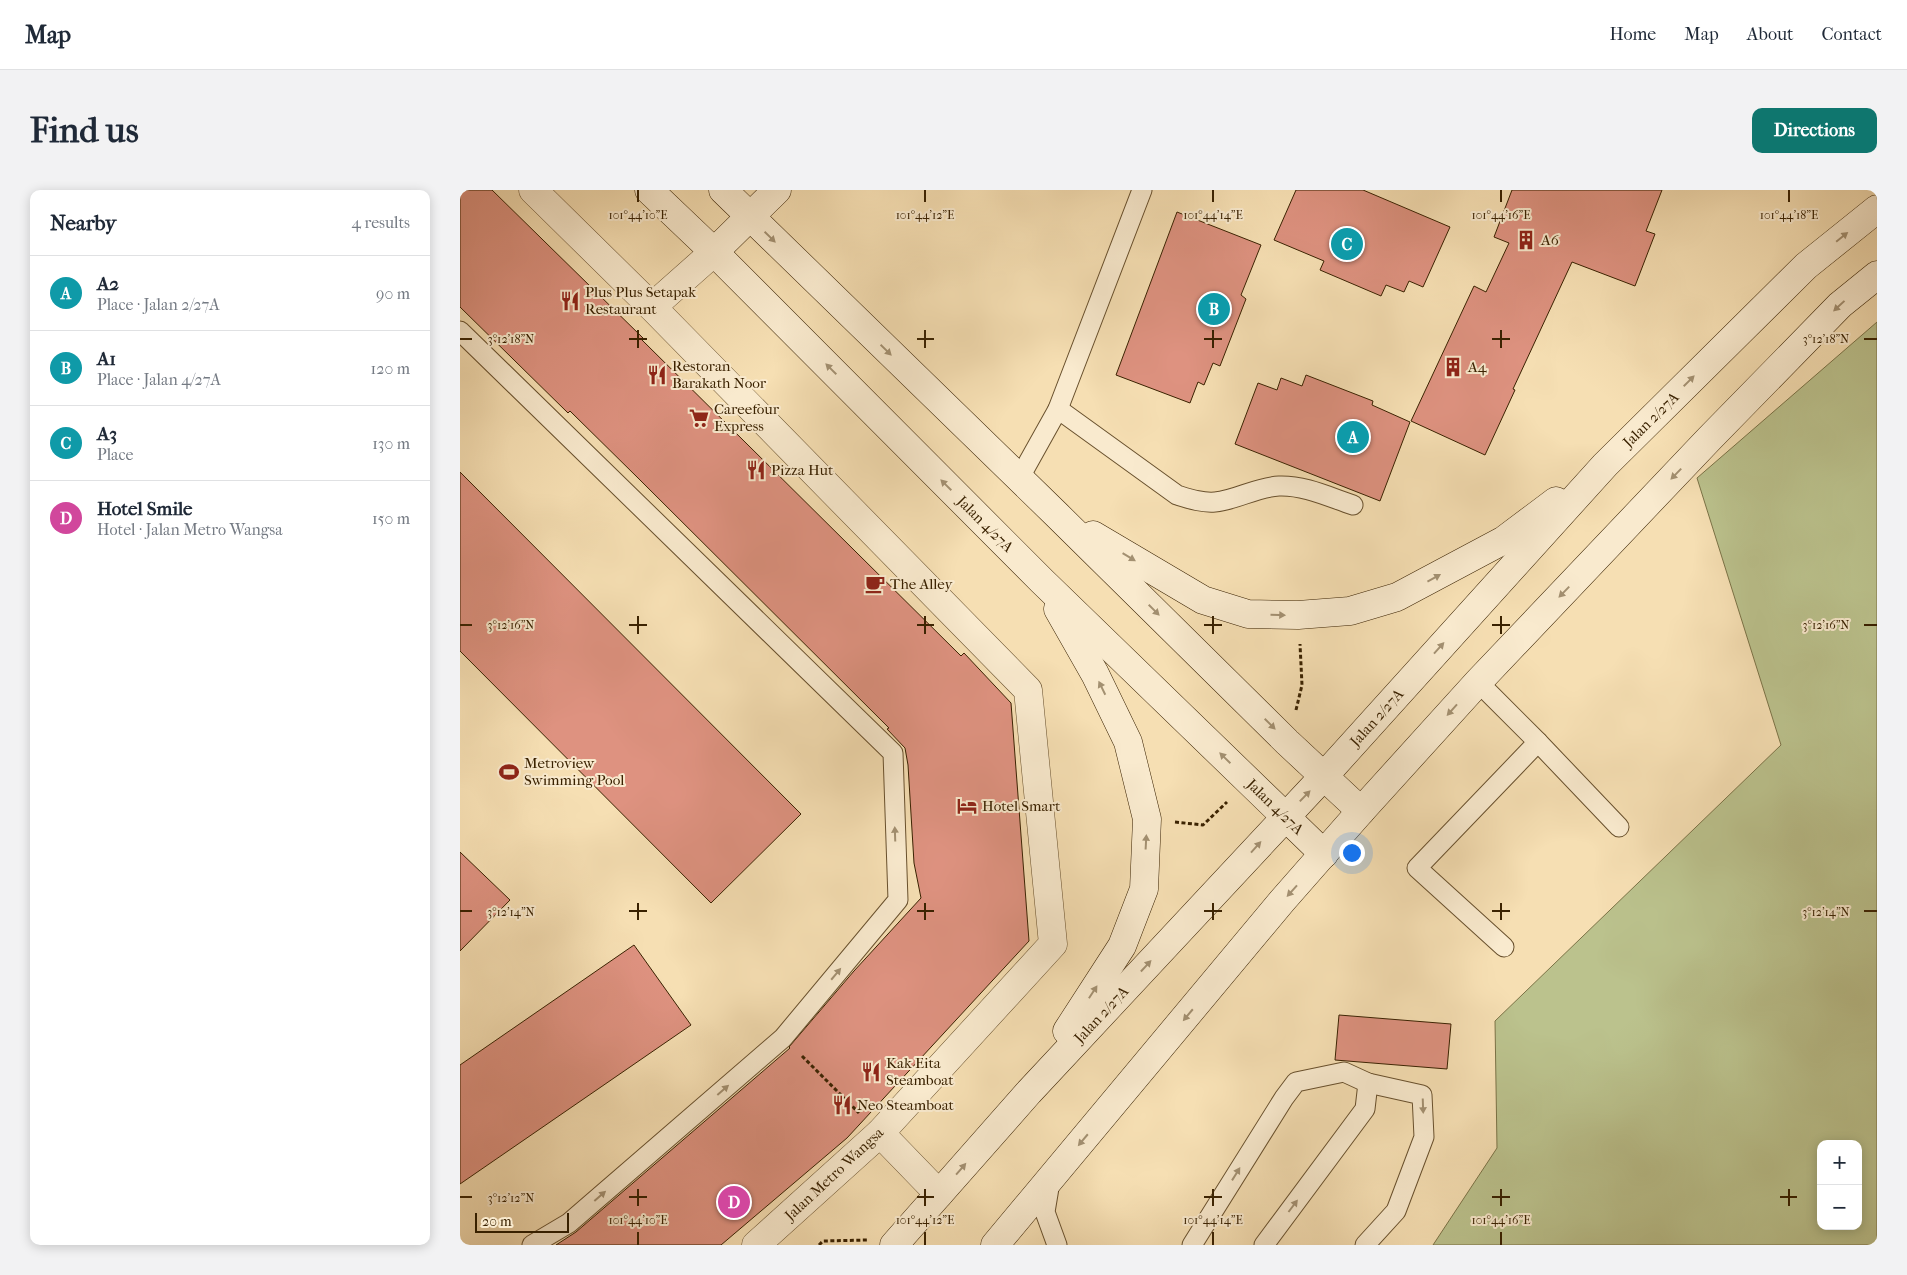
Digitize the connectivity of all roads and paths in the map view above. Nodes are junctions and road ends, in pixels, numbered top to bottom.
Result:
1 (533, 190) edge
2 (649, 190) edge
3 (723, 190) edge
4 (777, 190) edge
5 (1142, 190) edge
6 (1877, 209) edge
7 (750, 217) junction
8 (714, 252) junction
9 (1877, 275) edge
10 (652, 307) junction
11 (460, 331) edge
12 (1058, 409) junction
13 (1605, 464) junction
14 (1019, 480) junction
15 (1353, 505) dead end
16 (1057, 514) junction
17 (1042, 582) junction
18 (1298, 616) junction
19 (1478, 682) junction
20 (1287, 742) junction
21 (1538, 742) junction
22 (1324, 776) junction
23 (1248, 781) junction
24 (1361, 811) junction
25 (1285, 816) junction
26 (1147, 819) junction
27 (1619, 827) dead end
28 (1324, 854) junction
29 (1504, 947) dead end
30 (783, 1038) junction
31 (1368, 1083) junction
32 (1029, 1092) junction
33 (880, 1133) junction
34 (1051, 1178) junction
35 (939, 1194) junction
36 (897, 1242) edge
37 (532, 1245) edge
38 (756, 1245) edge
39 (819, 1245) edge
40 (995, 1245) edge
41 (1057, 1245) edge
42 (1192, 1245) edge
43 (1264, 1245) edge
44 (1365, 1245) edge

1 - 10 main road, Jalan Metro Wangsa
2 - 8 main road, Jalan 4/27A
3 - 7 main road
4 - 7 main road
5 - 12 lane
13 -> 6 main road, Jalan 2/27A
7 - 8 main road
7 -> 14 main road
8 - 10 main road
17 -> 8 main road, Jalan 4/27A
9 -> 19 main road
10 - 33 main road, Jalan Metro Wangsa
30 -> 11 lane
12 - 14 lane
12 - 15 lane
18 -> 13 main road
22 -> 13 main road, Jalan 2/27A
14 - 16 main road
16 -> 18 main road
16 -> 20 main road
23 -> 17 main road, Jalan 4/27A
26 -> 17 main road
18 - 20 path
19 - 21 lane
19 -> 24 main road
20 - 22 main road
21 - 27 lane
21 - 29 lane
22 - 24 main road
25 -> 22 main road, Jalan 2/27A
23 - 25 main road, Jalan 4/27A
23 - 26 path
24 - 28 main road
25 - 28 main road, Jalan 4/27A
32 -> 25 main road, Jalan 2/27A
32 -> 26 main road
28 -> 34 main road
30 - 33 path
37 -> 30 lane
42 -> 31 lane
43 -> 31 lane
31 -> 44 lane
35 -> 32 main road, Jalan 2/27A
33 - 35 main road
33 - 38 main road, Jalan Metro Wangsa
34 - 40 main road
34 - 41 lane
35 - 36 main road, Jalan 2/27A
36 - 39 path

